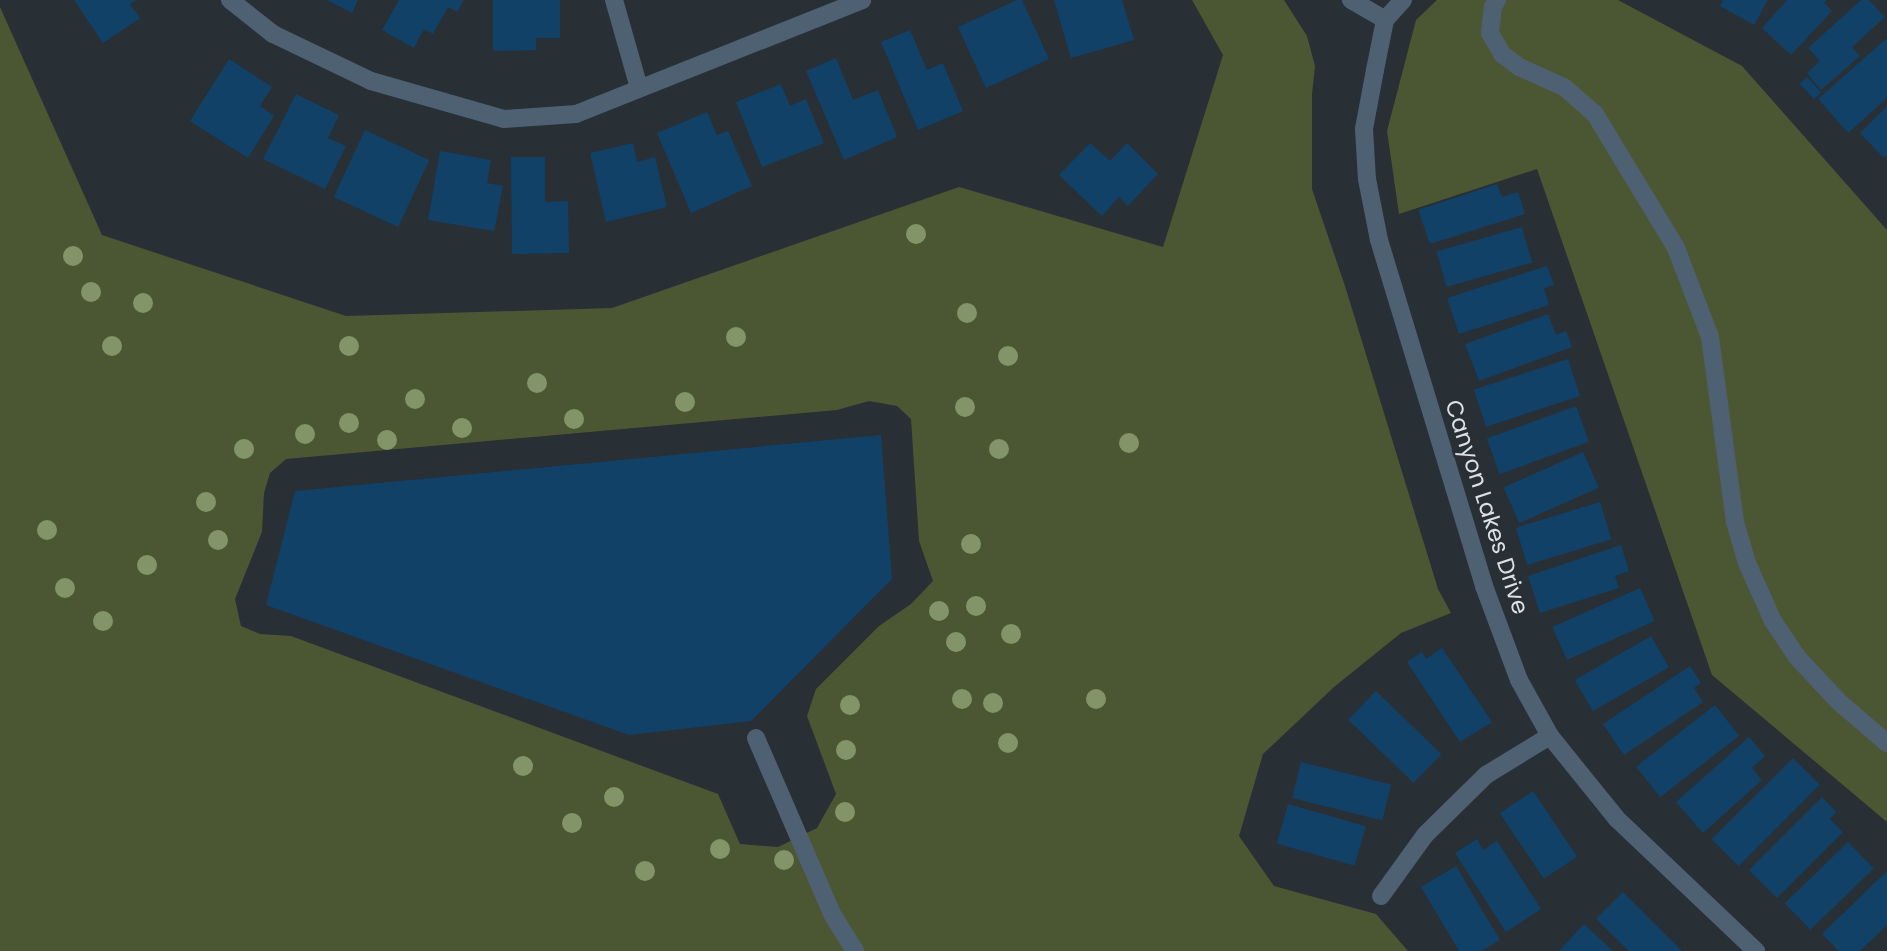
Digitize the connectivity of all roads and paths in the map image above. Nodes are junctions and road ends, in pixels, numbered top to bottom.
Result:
1 (230, 0) edge
2 (614, 0) edge
3 (862, 0) edge
4 (1351, 0) edge
5 (1403, 0) edge
6 (1497, 0) edge
7 (1385, 20) junction
8 (639, 89) junction
9 (1550, 736) junction
10 (756, 738) dead end
11 (1887, 743) edge
12 (1381, 896) dead end
13 (1752, 950) edge
14 (855, 951) edge

1 - 8 street
2 - 8 street
3 - 8 street
4 - 7 street
5 - 7 street
6 - 11 street
7 - 9 street, Canyon Lakes Drive
9 - 12 street
9 - 13 street, Canyon Lakes Drive
10 - 14 street

